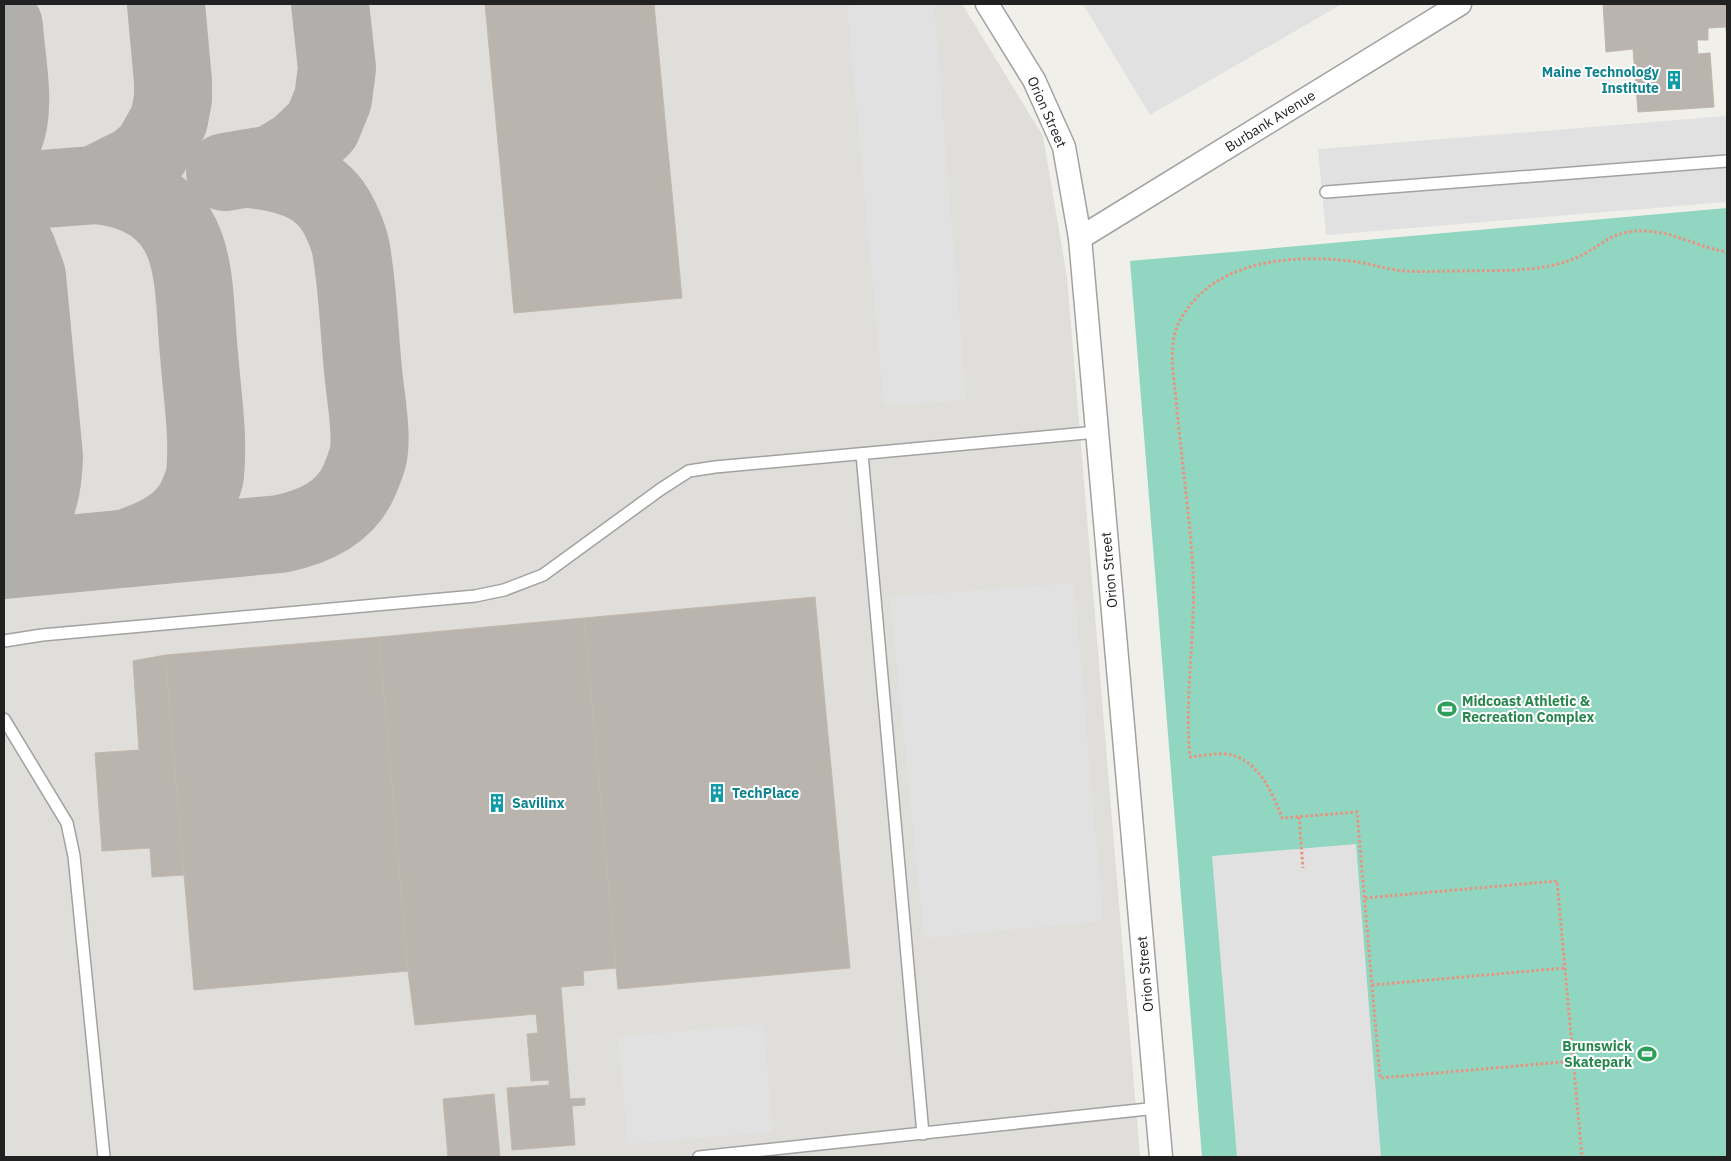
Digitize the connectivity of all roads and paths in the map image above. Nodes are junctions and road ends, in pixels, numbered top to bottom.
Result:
1 (987, 4) edge
2 (1460, 4) edge
3 (1435, 10) edge
4 (1727, 161) edge
5 (1326, 192) dead end
6 (1080, 238) junction
7 (1727, 252) edge
8 (1097, 432) junction
9 (862, 454) junction
10 (4, 641) edge
11 (4, 719) edge
12 (1299, 817) junction
13 (1303, 868) dead end
14 (1365, 898) junction
15 (1565, 968) junction
16 (1372, 985) junction
17 (1573, 1061) junction
18 (1157, 1108) junction
19 (923, 1134) junction
20 (104, 1157) edge
21 (699, 1157) edge
22 (1161, 1157) edge
23 (1582, 1157) edge

1 - 6 street, Orion Street
2 - 3 street, Burbank Avenue
3 - 6 street, Burbank Avenue
4 - 5 lane
6 - 8 street, Orion Street
7 - 12 path
8 - 9 lane
8 - 18 street, Orion Street
9 - 10 lane
9 - 19 lane
11 - 20 lane
12 - 13 path
12 - 14 path
14 - 15 path
14 - 16 path
15 - 16 path
15 - 17 path
16 - 17 path
17 - 23 path
18 - 19 lane
18 - 22 street, Orion Street
19 - 21 lane

